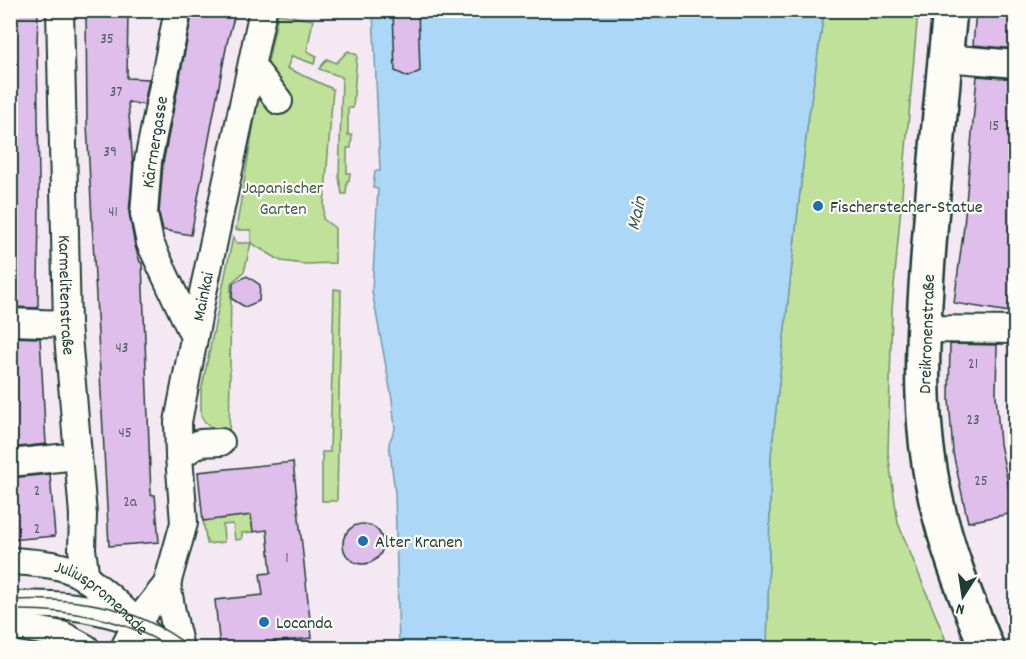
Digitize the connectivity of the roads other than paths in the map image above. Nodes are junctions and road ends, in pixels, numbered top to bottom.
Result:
1 (60, 10) edge
2 (178, 10) edge
3 (263, 10) edge
4 (950, 10) edge
5 (945, 58) junction
6 (1016, 64) edge
7 (252, 66) junction
8 (279, 101) dead end
9 (10, 322) edge
10 (67, 324) junction
11 (923, 328) junction
12 (1016, 330) edge
13 (194, 337) junction
14 (221, 442) dead end
15 (78, 456) junction
16 (178, 456) junction
17 (10, 463) edge
18 (10, 561) edge
19 (87, 579) junction
20 (167, 584) junction
21 (10, 605) edge
22 (137, 622) junction
23 (10, 624) edge
24 (86, 648) edge
25 (124, 648) edge
26 (161, 648) edge
27 (180, 648) edge
28 (987, 648) edge

1 - 10 street, Karmelitenstraße
2 - 13 street, Kärrnergasse
3 - 7 street, Mainkai
4 - 5 main road, Dreikronenstraße
5 - 6 street
5 - 11 main road, Dreikronenstraße
7 - 8 street
7 - 13 street, Mainkai
9 - 10 street
10 - 15 street, Karmelitenstraße
11 - 12 street
11 - 28 main road, Dreikronenstraße
13 - 16 street, Mainkai
14 - 16 street
15 - 17 street
15 - 19 street, Karmelitenstraße
16 - 20 street, Mainkai
18 - 19 street, Juliuspromenade
19 - 22 street, Juliuspromenade
20 - 22 street, Mainkai
20 - 27 street, Mainkai
21 - 22 street, Juliuspromenade
22 - 25 street, Mainkai
22 - 26 street
23 - 24 street

